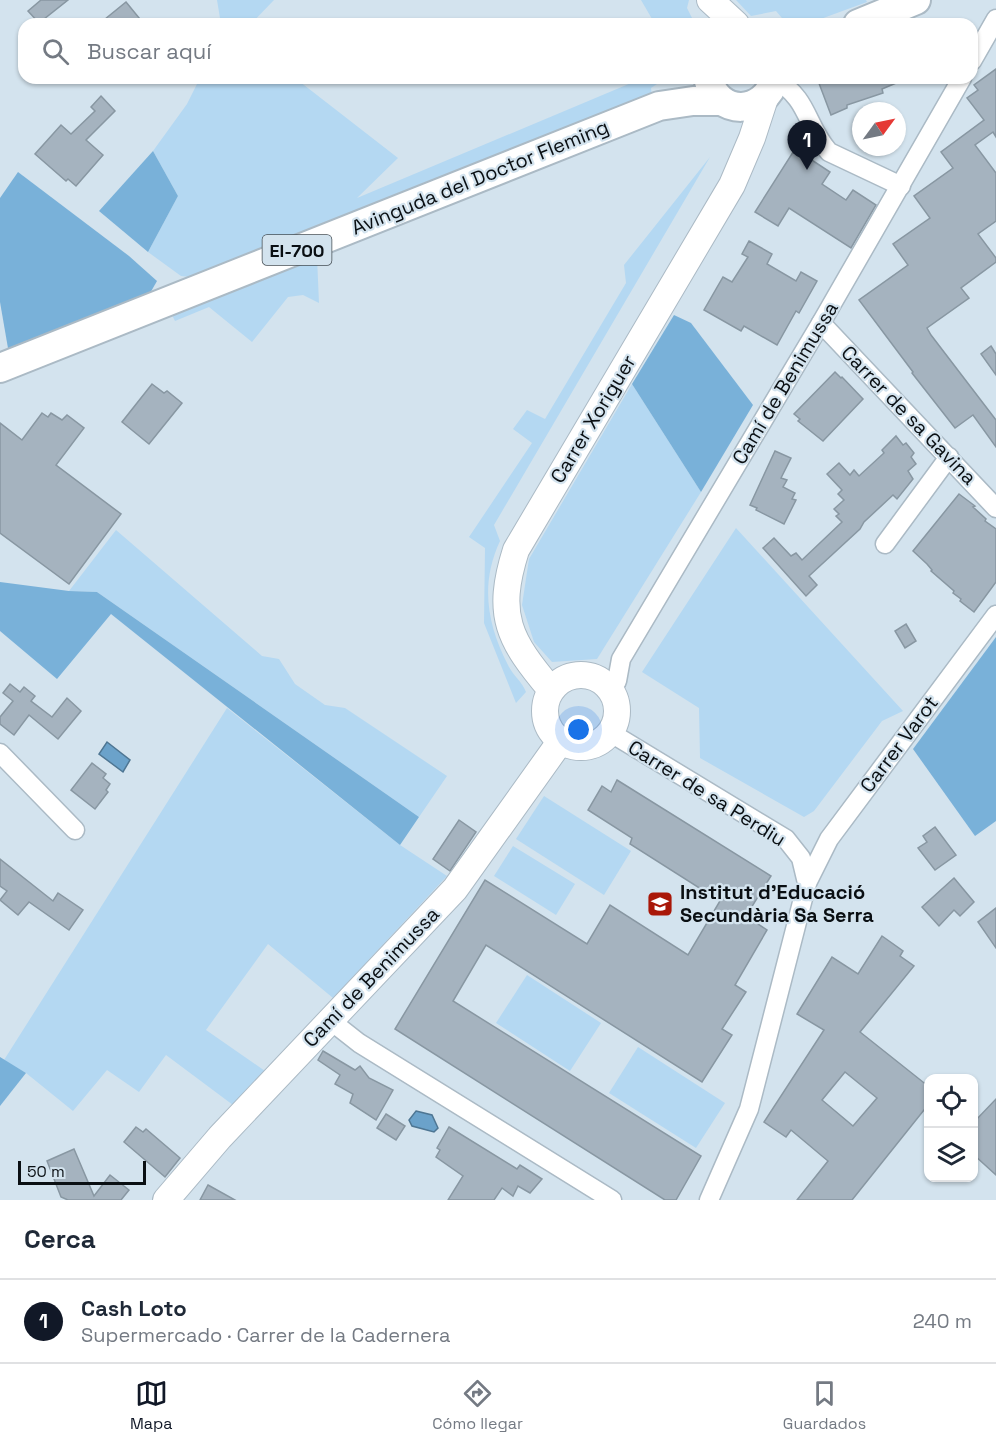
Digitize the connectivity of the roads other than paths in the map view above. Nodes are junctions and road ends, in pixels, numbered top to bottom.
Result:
1 (703, 0) edge
2 (710, 0) edge
3 (916, 0) edge
4 (707, 18) edge
5 (730, 18) edge
6 (872, 18) edge
7 (996, 19) edge
8 (978, 50) edge
9 (687, 84) edge
10 (959, 84) edge
11 (772, 85) edge
12 (719, 94) edge
13 (659, 106) junction
14 (745, 153) junction
15 (901, 186) junction
16 (821, 323) junction
17 (0, 368) edge
18 (950, 457) junction
19 (996, 508) edge
20 (885, 544) dead end
21 (996, 615) edge
22 (609, 687) junction
23 (551, 690) junction
24 (611, 733) junction
25 (560, 742) junction
26 (0, 753) edge
27 (75, 830) dead end
28 (786, 839) junction
29 (829, 839) junction
30 (807, 883) junction
31 (331, 1021) junction
32 (166, 1200) edge
33 (612, 1200) edge
34 (709, 1200) edge

1 - 4 street
2 - 5 street
3 - 6 main road
7 - 8 street
9 - 13 main road, Avinguda del Doctor Fleming / EI-700
10 - 15 street, Camí de Benimussa
11 - 12 main road, EI-700
11 - 14 street, Carrer Xoriguer
11 - 15 street
12 - 13 main road, Avinguda del Doctor Fleming / EI-700
12 - 14 street
13 - 17 main road, Avinguda del Doctor Fleming / EI-700
14 - 23 street, Carrer Xoriguer
15 - 16 street, Camí de Benimussa
16 - 18 street, Carrer de sa Gavina
16 - 22 street, Camí de Benimussa
18 - 19 street, Carrer de sa Gavina
18 - 20 street
21 - 29 street, Carrer Varot
22 - 23 street
22 - 24 street
23 - 25 street
24 - 25 street
24 - 28 street, Carrer de sa Perdiu
25 - 31 street, Camí de Benimussa
26 - 27 street
28 - 29 street
28 - 30 street, Carrer de sa Perdiu
29 - 30 street, Carrer Varot
30 - 34 street
31 - 32 street, Camí de Benimussa
31 - 33 street

